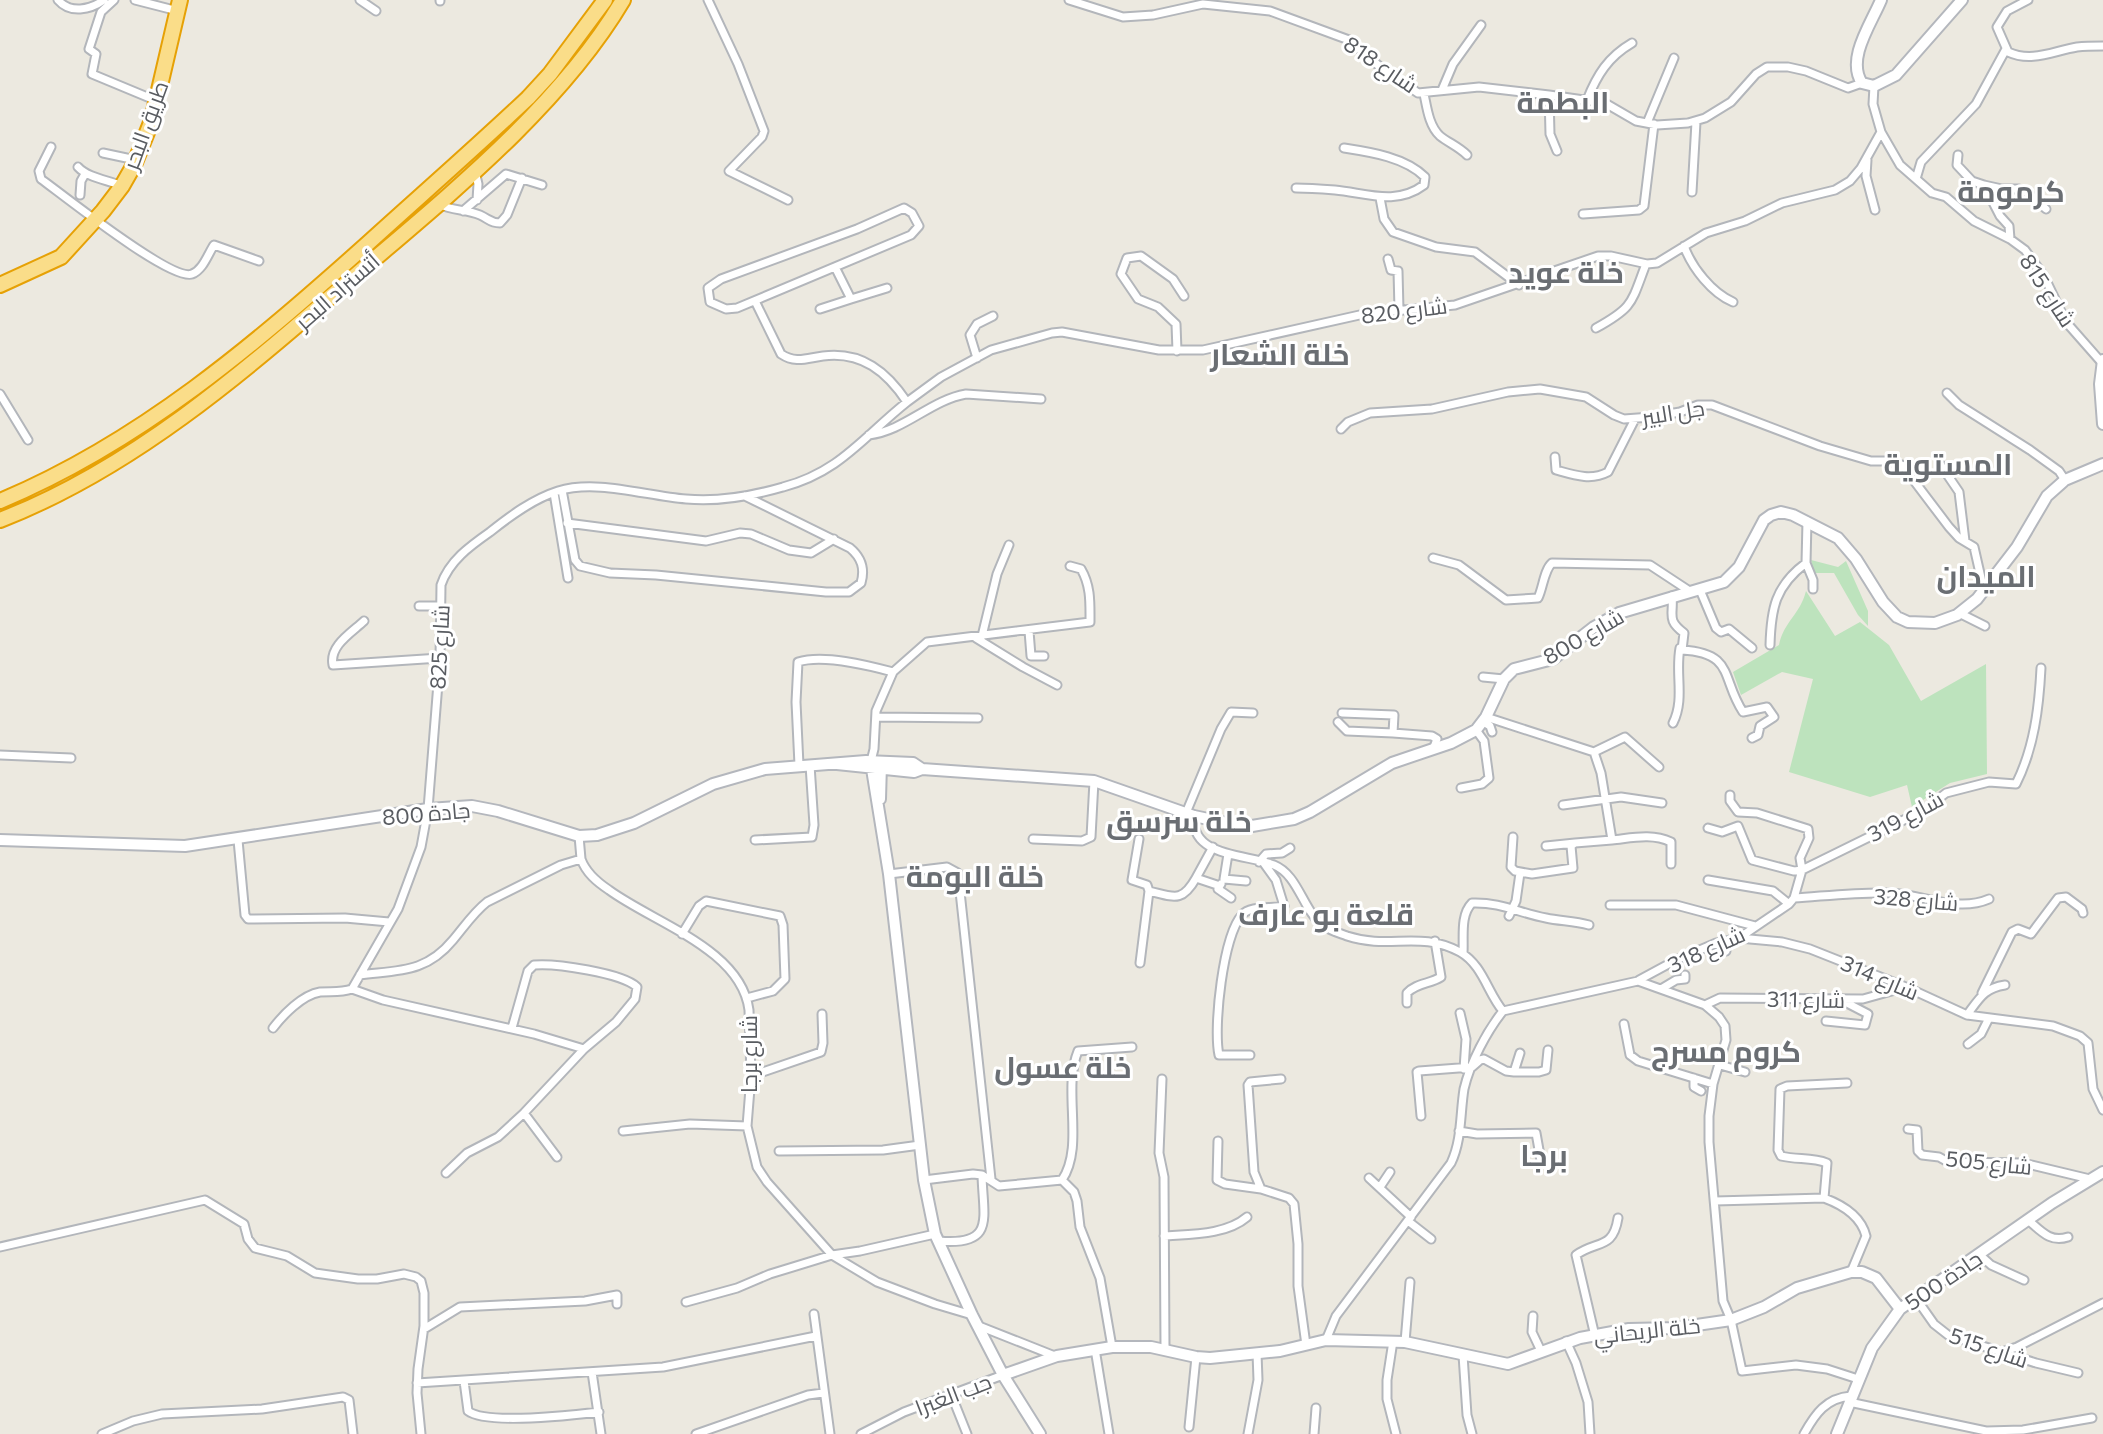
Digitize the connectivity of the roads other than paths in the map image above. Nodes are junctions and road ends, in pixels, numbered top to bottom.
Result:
1 (58, 0) edge
2 (104, 0) edge
3 (114, 0) edge
4 (135, 0) edge
5 (360, 0) edge
6 (605, 0) edge
7 (623, 0) edge
8 (708, 0) edge
9 (1069, 0) edge
10 (1881, 0) edge
11 (1962, 0) edge
12 (2028, 0) edge
13 (179, 6) edge
14 (376, 11) dead end
15 (1481, 25) dead end
16 (1632, 43) dead end
17 (2103, 46) edge
18 (2006, 49) junction
19 (1674, 58) dead end
20 (1868, 85) junction
21 (1442, 90) junction
22 (1424, 94) junction
23 (1549, 95) junction
24 (1587, 100) junction
25 (157, 101) junction
26 (1696, 122) junction
27 (1651, 124) junction
28 (1881, 132) junction
29 (51, 147) dead end
30 (1344, 148) dead end
31 (1557, 151) dead end
32 (103, 153) dead end
33 (1870, 154) junction
34 (1467, 155) dead end
35 (1958, 155) dead end
36 (136, 160) junction
37 (78, 167) dead end
38 (475, 169) junction
39 (85, 174) junction
40 (522, 178) junction
41 (1916, 179) junction
42 (542, 185) dead end
43 (1984, 185) junction
44 (122, 186) junction
45 (1296, 188) dead end
46 (1692, 192) dead end
47 (80, 195) dead end
48 (1380, 198) junction
49 (477, 200) junction
50 (788, 200) dead end
51 (439, 204) junction
52 (2046, 209) dead end
53 (1875, 210) dead end
54 (463, 211) junction
55 (1583, 214) dead end
56 (96, 219) junction
57 (2010, 239) junction
58 (1684, 246) junction
59 (1388, 259) dead end
60 (259, 261) dead end
61 (1646, 264) junction
62 (835, 267) junction
63 (0, 285) edge
64 (1519, 285) junction
65 (887, 288) dead end
66 (1184, 296) dead end
67 (851, 299) junction
68 (755, 301) junction
69 (1733, 302) dead end
70 (820, 309) dead end
71 (1399, 310) junction
72 (993, 316) dead end
73 (1596, 328) dead end
74 (1222, 347) junction
75 (1177, 351) junction
76 (1237, 354) dead end
77 (977, 358) junction
78 (2103, 363) edge
79 (1947, 393) dead end
80 (0, 394) edge
81 (1041, 399) dead end
82 (907, 402) junction
83 (1635, 419) junction
84 (2103, 424) edge
85 (1341, 429) dead end
86 (869, 435) junction
87 (28, 440) dead end
88 (1555, 457) dead end
89 (1940, 464) dead end
90 (2103, 464) edge
91 (2065, 480) junction
92 (558, 492) junction
93 (745, 496) junction
94 (0, 501) edge
95 (0, 520) edge
96 (1807, 521) junction
97 (567, 523) junction
98 (834, 539) junction
99 (1965, 541) junction
100 (1009, 545) dead end
101 (1433, 558) dead end
102 (1806, 563) junction
103 (1070, 566) dead end
104 (568, 578) dead end
105 (1813, 589) dead end
106 (1696, 591) junction
107 (1984, 591) junction
108 (1672, 596) junction
109 (419, 606) dead end
110 (440, 606) junction
111 (1959, 613) junction
112 (364, 621) dead end
113 (1985, 626) dead end
114 (1029, 631) junction
115 (978, 636) junction
116 (1770, 645) dead end
117 (1680, 648) junction
118 (1752, 648) dead end
119 (1044, 656) dead end
120 (440, 658) junction
121 (2041, 668) dead end
122 (893, 672) junction
123 (1483, 677) dead end
124 (1504, 679) junction
125 (1057, 685) dead end
126 (1253, 713) dead end
127 (1342, 713) dead end
128 (876, 717) junction
129 (978, 718) dead end
130 (1338, 722) dead end
131 (1481, 723) junction
132 (1673, 723) dead end
133 (1492, 732) dead end
134 (1393, 733) junction
135 (1752, 738) dead end
136 (1434, 747) junction
137 (1594, 752) junction
138 (0, 755) edge
139 (71, 758) dead end
140 (804, 765) junction
141 (876, 765) junction
142 (1659, 767) dead end
143 (1094, 781) junction
144 (1461, 788) dead end
145 (1730, 795) dead end
146 (1606, 797) junction
147 (1662, 803) dead end
148 (1563, 805) dead end
149 (428, 809) junction
150 (1190, 814) junction
151 (1708, 828) dead end
152 (579, 836) junction
153 (1513, 837) dead end
154 (1033, 839) dead end
155 (1139, 839) dead end
156 (0, 840) edge
157 (238, 840) junction
158 (755, 840) dead end
159 (1612, 840) junction
160 (1575, 843) junction
161 (1546, 846) dead end
162 (1213, 847) junction
163 (1290, 848) dead end
164 (1228, 854) junction
165 (581, 859) junction
166 (1261, 862) junction
167 (1671, 864) dead end
168 (1802, 870) junction
169 (1520, 873) junction
170 (889, 874) junction
171 (1196, 878) junction
172 (1708, 880) dead end
173 (1246, 881) dead end
174 (1222, 883) junction
175 (1149, 891) junction
176 (1231, 898) dead end
177 (1989, 899) dead end
178 (1791, 901) junction
179 (1610, 905) dead end
180 (1510, 912) junction
181 (2083, 913) dead end
182 (389, 922) junction
183 (1589, 925) dead end
184 (1755, 926) junction
185 (682, 934) junction
186 (1739, 938) junction
187 (1435, 941) junction
188 (1716, 943) junction
189 (1726, 951) dead end
190 (1463, 953) junction
191 (1140, 963) dead end
192 (360, 975) junction
193 (1685, 975) dead end
194 (1638, 981) junction
195 (2005, 985) dead end
196 (1906, 987) junction
197 (352, 989) junction
198 (1661, 989) junction
199 (1982, 993) junction
200 (747, 998) junction
201 (1835, 1000) junction
202 (1407, 1003) dead end
203 (1705, 1005) junction
204 (1503, 1011) junction
205 (1460, 1013) dead end
206 (822, 1014) dead end
207 (1967, 1015) junction
208 (1988, 1020) junction
209 (1826, 1021) dead end
210 (1624, 1024) dead end
211 (273, 1028) dead end
212 (512, 1028) junction
213 (1968, 1044) dead end
214 (1132, 1047) dead end
215 (584, 1049) junction
216 (1548, 1050) dead end
217 (1520, 1053) dead end
218 (1250, 1055) dead end
219 (1720, 1065) junction
220 (1468, 1068) junction
221 (1514, 1072) junction
222 (1745, 1072) dead end
223 (751, 1076) junction
224 (1694, 1078) junction
225 (1162, 1079) dead end
226 (1281, 1079) dead end
227 (1847, 1083) dead end
228 (1713, 1084) junction
229 (1701, 1091) dead end
230 (2103, 1110) edge
231 (524, 1113) junction
232 (1421, 1116) dead end
233 (747, 1126) junction
234 (1908, 1129) dead end
235 (623, 1131) dead end
236 (1459, 1131) junction
237 (1218, 1141) dead end
238 (920, 1145) junction
239 (779, 1151) dead end
240 (557, 1157) dead end
241 (1541, 1161) dead end
242 (1390, 1172) dead end
243 (2103, 1172) edge
244 (446, 1173) dead end
245 (986, 1177) junction
246 (1369, 1178) dead end
247 (2090, 1179) junction
248 (924, 1180) junction
249 (1062, 1180) junction
250 (1380, 1187) junction
251 (1261, 1189) junction
252 (1824, 1198) junction
253 (1715, 1201) junction
254 (1247, 1217) dead end
255 (1618, 1218) dead end
256 (1409, 1219) junction
257 (2028, 1220) junction
258 (1164, 1236) junction
259 (937, 1237) junction
260 (2068, 1237) dead end
261 (1431, 1239) dead end
262 (0, 1247) edge
263 (832, 1255) junction
264 (1980, 1255) junction
265 (1851, 1272) junction
266 (2024, 1280) dead end
267 (1410, 1282) dead end
268 (1915, 1297) junction
269 (686, 1302) dead end
270 (2103, 1303) edge
271 (617, 1304) dead end
272 (1900, 1309) junction
273 (814, 1314) dead end
274 (972, 1315) junction
275 (1533, 1316) dead end
276 (1731, 1320) junction
277 (979, 1326) junction
278 (424, 1329) junction
279 (816, 1336) junction
280 (1595, 1336) junction
281 (1322, 1341) junction
282 (1393, 1341) junction
283 (1566, 1341) junction
284 (1405, 1342) junction
285 (1306, 1345) junction
286 (1112, 1347) junction
287 (1165, 1348) junction
288 (1095, 1349) junction
289 (1541, 1351) junction
290 (2003, 1351) junction
291 (1257, 1353) junction
292 (1463, 1355) junction
293 (1057, 1356) junction
294 (1196, 1357) junction
295 (592, 1372) junction
296 (2078, 1373) dead end
297 (1003, 1375) junction
298 (1858, 1379) junction
299 (464, 1381) junction
300 (417, 1383) junction
301 (823, 1393) junction
302 (951, 1394) junction
303 (1850, 1399) junction
304 (1316, 1408) dead end
305 (599, 1412) junction
306 (2092, 1418) dead end
307 (1189, 1427) dead end
308 (102, 1434) edge
309 (353, 1434) edge
310 (421, 1434) edge
311 (601, 1434) edge
312 (696, 1434) edge
313 (830, 1434) edge
314 (861, 1434) edge
315 (967, 1434) edge
316 (1040, 1434) edge
317 (1109, 1434) edge
318 (1248, 1434) edge
319 (1314, 1434) edge
320 (1396, 1434) edge
321 (1472, 1434) edge
322 (1590, 1434) edge
323 (1804, 1434) edge
324 (1837, 1434) edge

1 - 2 street
3 - 25 street
4 - 13 street
5 - 14 street
6 - 94 highway, أتستراد البحر
7 - 38 highway, أتستراد البحر
8 - 50 street
9 - 22 street, شارع 818
10 - 20 main road
11 - 20 main road
12 - 18 street
13 - 25 highway, طريق البحر
15 - 21 street
16 - 24 street
17 - 18 street
18 - 41 street
19 - 27 street
20 - 26 street, شارع 818
20 - 28 street, شارع 815
21 - 22 street, شارع 818
21 - 23 street, شارع 818
22 - 34 street
23 - 24 street, شارع 818
23 - 31 street
24 - 27 street, شارع 818
25 - 36 highway, طريق البحر
26 - 27 street, شارع 818
26 - 46 street
27 - 55 street
28 - 33 street
28 - 41 street, شارع 815
29 - 56 street
30 - 48 street
32 - 36 street
33 - 53 street
33 - 58 street
35 - 43 street
36 - 44 highway, طريق البحر
37 - 39 street
38 - 49 street
38 - 51 highway, أتستراد البحر
39 - 44 street
39 - 47 street
40 - 42 street
40 - 49 street
40 - 54 street
41 - 57 street, شارع 815
43 - 52 street
43 - 57 street
44 - 56 highway, طريق البحر
45 - 48 street
48 - 64 street
49 - 54 street
51 - 54 street
51 - 95 highway, أتستراد البحر
56 - 60 street
56 - 63 highway, طريق البحر
57 - 78 street, شارع 815
58 - 61 street
58 - 69 street
59 - 71 street
61 - 64 street, شارع 820
61 - 73 street
62 - 67 street
62 - 68 street
62 - 68 street
64 - 71 street, شارع 820
65 - 67 street
66 - 75 street
67 - 70 street
68 - 82 street
71 - 74 street, شارع 820
72 - 77 street
74 - 75 street, شارع 820
74 - 76 street
75 - 77 street, شارع 820
77 - 82 street, شارع 820
78 - 84 main road
79 - 91 street
80 - 87 street
81 - 86 street
82 - 86 street, شارع 825
83 - 85 street, جل البير
83 - 88 street
83 - 99 street, جل البير
86 - 93 street, شارع 825
89 - 99 street
90 - 91 main road, شارع 800
91 - 107 main road, شارع 800
92 - 93 street, شارع 825
92 - 97 street
92 - 104 street
92 - 110 street, شارع 825
93 - 98 street
96 - 102 street
96 - 106 main road, شارع 800
96 - 111 main road, شارع 800
97 - 98 street
97 - 98 street
99 - 107 street, جل البير
100 - 115 street
101 - 106 street
102 - 105 street
102 - 116 street
103 - 114 street
106 - 108 main road, شارع 800
106 - 118 street
107 - 111 main road, شارع 800
108 - 117 street
108 - 124 main road, شارع 800
109 - 110 street
110 - 120 street, شارع 825
111 - 113 street
112 - 120 street
114 - 115 street
114 - 119 street
115 - 122 street
115 - 125 street
117 - 132 street
117 - 135 street
120 - 149 street, شارع 825
121 - 168 street, شارع 319
122 - 128 street
122 - 140 street
123 - 124 street
124 - 131 main road
126 - 150 street
127 - 134 street
128 - 129 street
128 - 141 street
130 - 134 street
131 - 133 street
131 - 136 main road
131 - 137 street
131 - 144 street
134 - 136 street
136 - 150 main road
137 - 142 street
137 - 146 street
138 - 139 street
140 - 141 main road, جادة 800
140 - 152 main road, جادة 800
140 - 158 street
141 - 143 main road
141 - 170 main road
143 - 150 main road
143 - 154 street
145 - 168 street
146 - 147 street
146 - 148 street
146 - 159 street
149 - 152 main road, جادة 800
149 - 157 main road, جادة 800
149 - 182 street, شارع 825
150 - 162 street
151 - 168 street
152 - 165 street
153 - 169 street
155 - 175 street
156 - 157 main road, جادة 800
157 - 182 street
159 - 160 street
159 - 167 street
160 - 161 street
160 - 169 street
162 - 164 street
162 - 171 street
163 - 166 street
164 - 166 street
164 - 174 street
165 - 185 street, شارع برجا
165 - 192 street
166 - 187 street
166 - 218 street
168 - 178 street
169 - 180 street
170 - 238 main road
170 - 245 street
171 - 174 street
171 - 175 street
172 - 178 street
173 - 174 street
174 - 176 street
175 - 191 street
177 - 178 street, شارع 328
178 - 184 street, شارع 318
179 - 184 street
180 - 183 street
180 - 190 street
181 - 199 street
182 - 192 street, شارع 825
184 - 186 street, شارع 318
185 - 200 street, شارع برجا
185 - 200 street
186 - 188 street, شارع 318
186 - 196 street, شارع 314
187 - 190 street
187 - 202 street
188 - 189 street
188 - 194 street, شارع 318
190 - 204 street
192 - 197 street, شارع 825
193 - 198 street
194 - 198 street
194 - 204 street, شارع 318
195 - 199 street
196 - 201 street, شارع 311
196 - 207 street, شارع 314
197 - 211 street
197 - 212 street
198 - 203 street
199 - 207 street
200 - 223 street, شارع برجا
201 - 203 street, شارع 311
201 - 209 street
203 - 219 street
204 - 220 street
205 - 220 street
206 - 223 street
207 - 208 street, شارع 314
208 - 213 street
208 - 230 street, شارع 314
210 - 224 street
212 - 215 street
212 - 215 street
214 - 249 street
215 - 231 street
216 - 221 street
217 - 221 street
219 - 222 street
219 - 228 street
220 - 221 street
220 - 232 street
220 - 236 street
223 - 233 street, شارع برجا
224 - 228 street
224 - 229 street
225 - 258 street
226 - 251 street
227 - 252 street
228 - 253 street
231 - 240 street
231 - 244 street
233 - 235 street
233 - 263 street, شارع برجا
234 - 247 street, شارع 505
236 - 241 street
236 - 256 street
237 - 251 street
238 - 239 street
238 - 248 main road
242 - 250 street
243 - 247 main road, جادة 500
245 - 248 street
245 - 249 street
245 - 259 street
246 - 250 street
247 - 257 main road, جادة 500
248 - 259 main road
249 - 286 street
250 - 256 street
251 - 285 street
252 - 253 street
252 - 265 street
253 - 276 street
254 - 258 street
255 - 280 street
256 - 261 street
256 - 281 street
257 - 260 street
257 - 264 main road, جادة 500
258 - 287 street
259 - 263 street
259 - 274 main road
262 - 278 street
263 - 269 street
263 - 274 street, شارع برجا
264 - 266 street
264 - 268 main road, جادة 500
265 - 272 main road
265 - 276 main road, خلة الريحاني
267 - 284 street
268 - 272 main road, جادة 500
268 - 290 street, شارع 515
270 - 290 street
271 - 278 street
272 - 298 main road, جادة 500
273 - 279 street
274 - 277 main road
275 - 289 street
276 - 280 main road, خلة الريحاني
276 - 298 street
277 - 293 street
277 - 297 main road
278 - 300 street
279 - 295 street
279 - 301 street
280 - 283 main road, خلة الريحاني
281 - 282 main road, خلة الريحاني
281 - 285 main road, خلة الريحاني
282 - 284 main road, خلة الريحاني
282 - 320 street
283 - 289 main road, خلة الريحاني
283 - 322 street
284 - 292 main road, خلة الريحاني
285 - 291 main road, خلة الريحاني
286 - 287 main road, خلة الريحاني
286 - 288 main road, خلة الريحاني
287 - 294 main road, خلة الريحاني
288 - 293 main road, خلة الريحاني
288 - 317 street
289 - 292 main road, خلة الريحاني
290 - 296 street, شارع 515
291 - 294 main road, خلة الريحاني
291 - 318 street
292 - 321 street
293 - 297 main road, خلة الريحاني
294 - 307 street
295 - 299 street
295 - 305 street
297 - 302 street, جب الغبرا
297 - 316 main road
298 - 303 main road, جادة 500
299 - 300 street
299 - 305 street
300 - 310 street
301 - 312 street
301 - 313 street
302 - 314 street, جب الغبرا
302 - 315 street
303 - 306 street
303 - 323 street
303 - 324 main road, جادة 500
304 - 319 street
305 - 311 street
308 - 309 street

